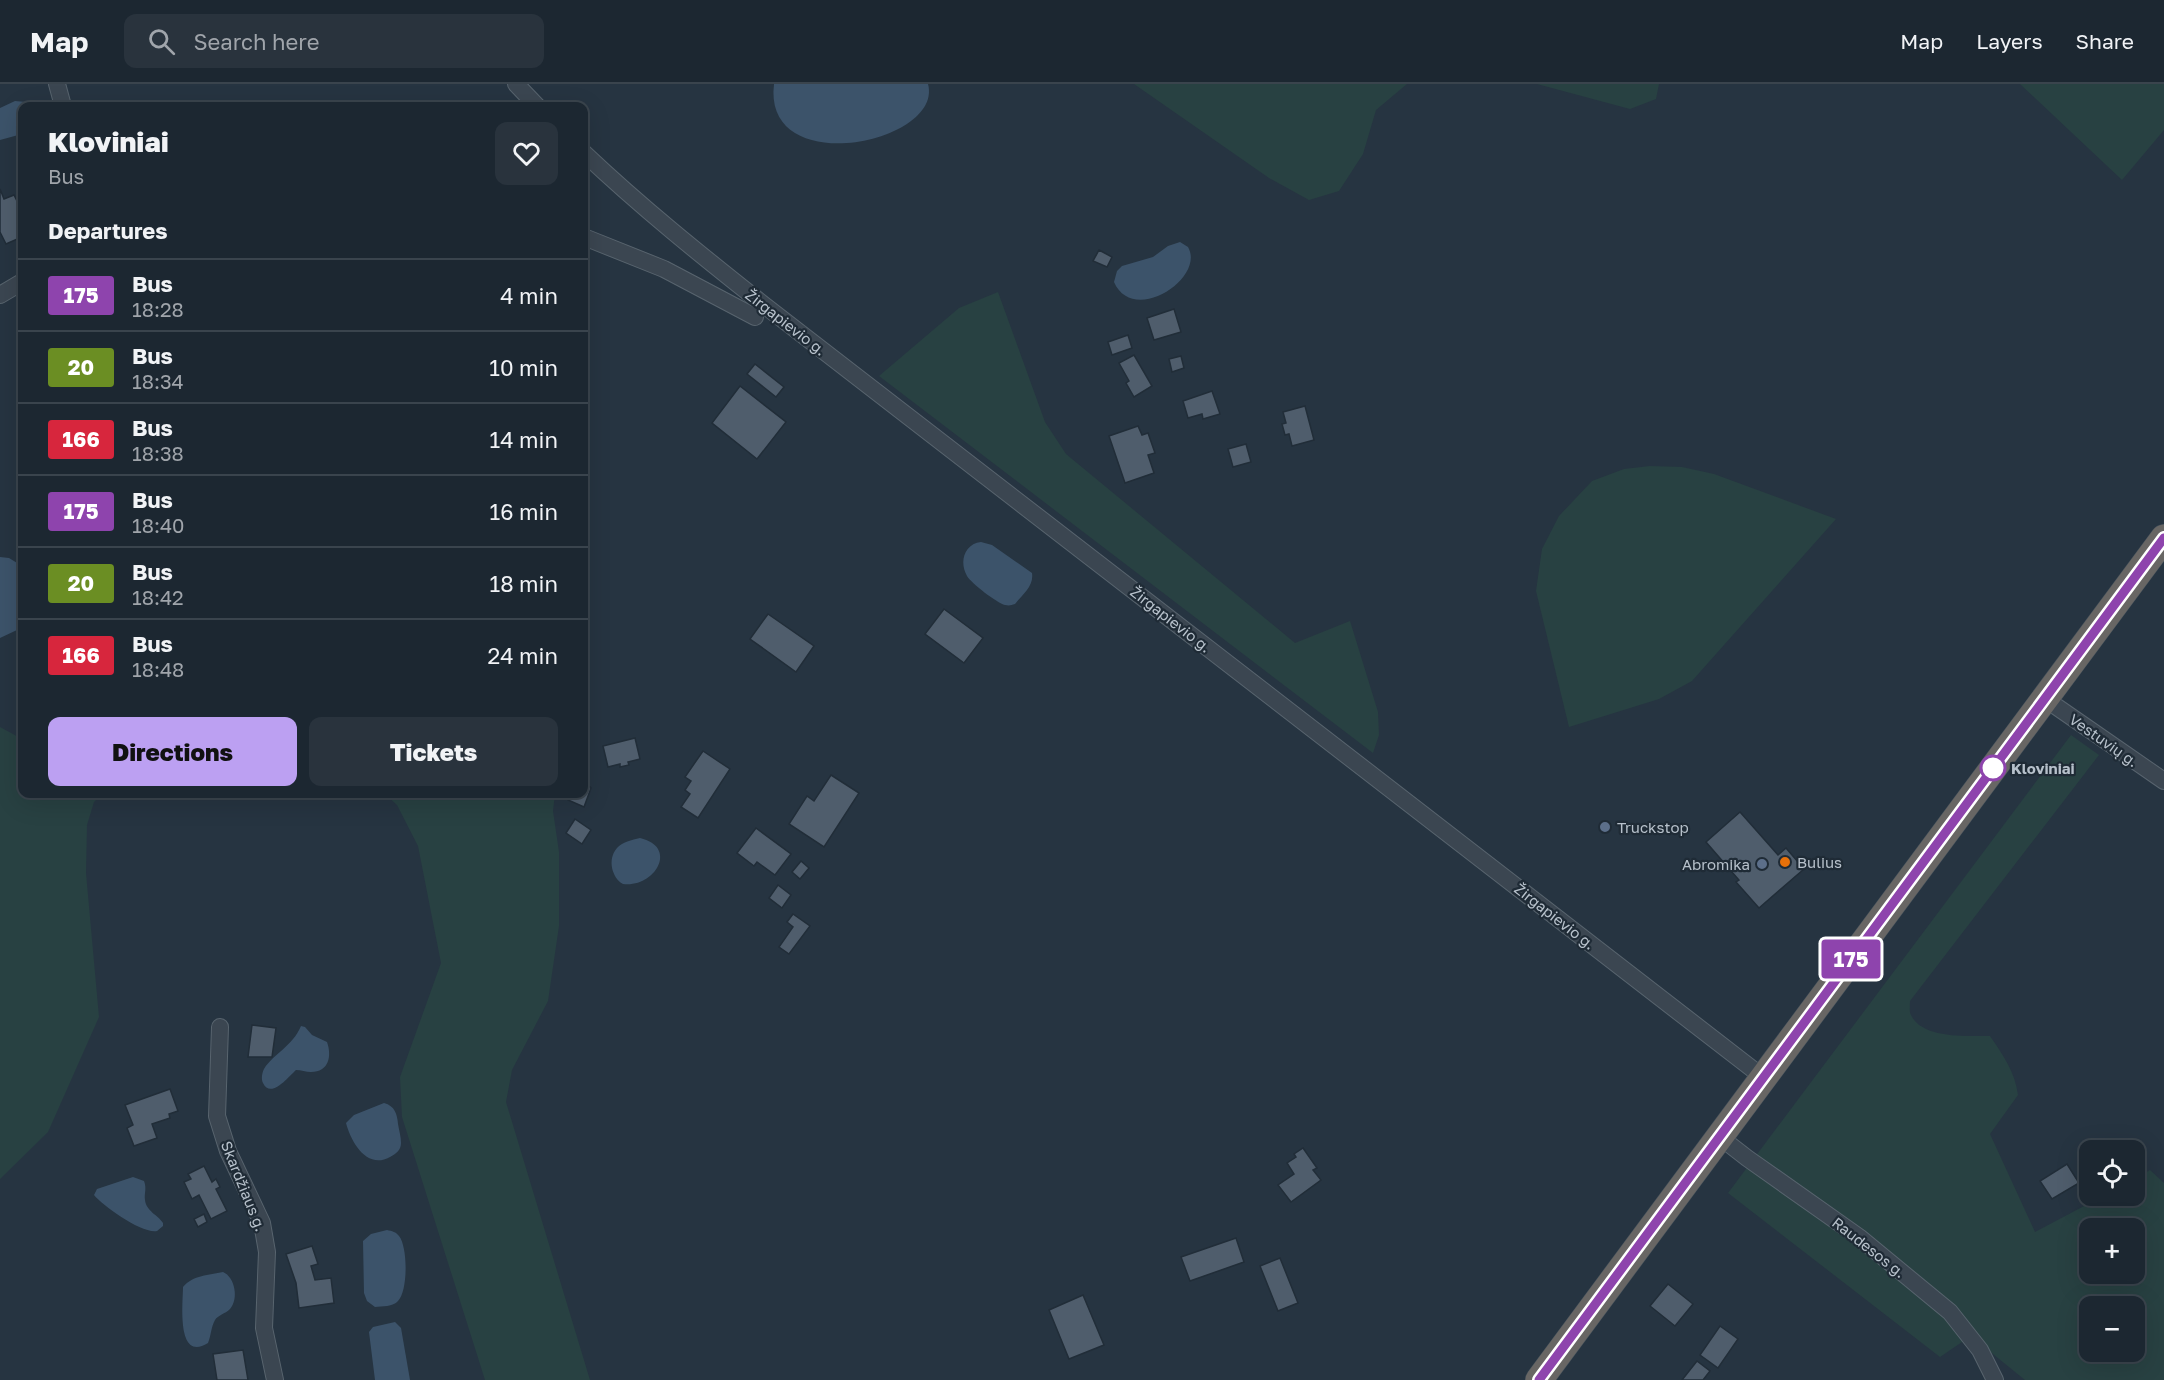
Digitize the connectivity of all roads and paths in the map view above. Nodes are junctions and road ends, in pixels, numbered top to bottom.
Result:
1 (57, 84) edge
2 (516, 84) edge
3 (62, 102) edge
4 (531, 102) edge
5 (588, 157) edge
6 (588, 239) edge
7 (18, 284) edge
8 (0, 295) edge
9 (755, 317) dead end
10 (2164, 538) edge
11 (2044, 698) junction
12 (2164, 781) edge
13 (220, 1027) dead end
14 (1764, 1078) junction
15 (1720, 1137) junction
16 (275, 1380) edge
17 (1539, 1380) edge
18 (1995, 1380) edge

1 - 3 street
2 - 4 street
5 - 14 street, Žirgapievio g.
6 - 9 street
7 - 8 street
10 - 11 highway
11 - 12 street, Vestuvių g.
11 - 14 highway
13 - 16 street, Skardžiaus g.
14 - 15 highway
15 - 17 highway
15 - 18 street, Raudesos g.

